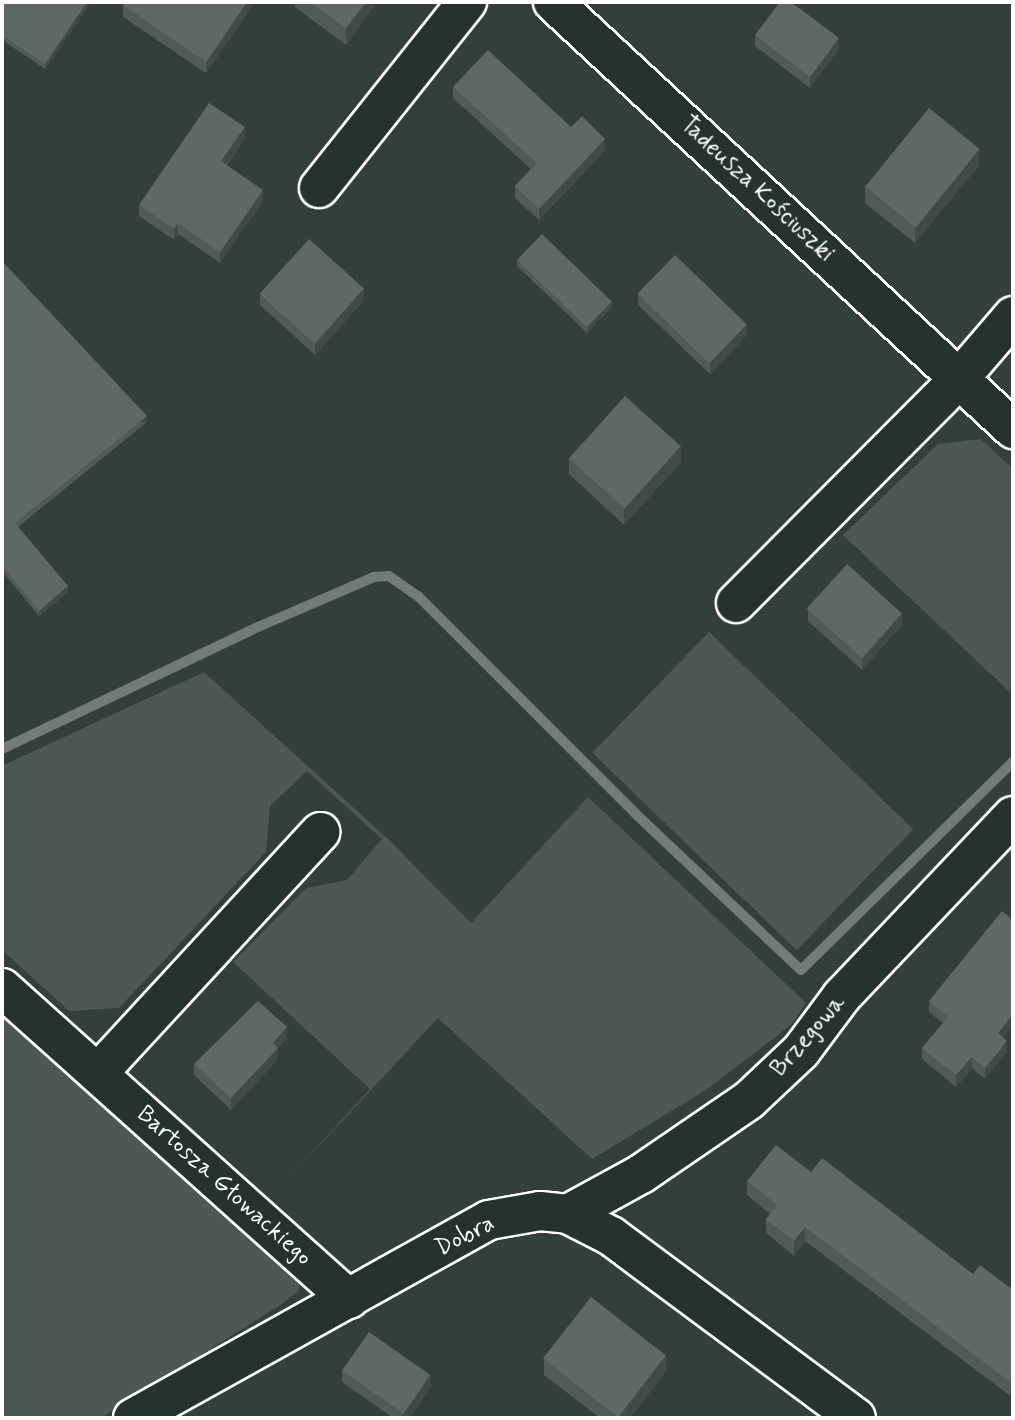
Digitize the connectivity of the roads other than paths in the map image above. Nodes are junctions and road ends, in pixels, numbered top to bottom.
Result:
1 (467, 2) edge
2 (553, 2) edge
3 (319, 188) dead end
4 (1013, 316) edge
5 (959, 379) junction
6 (1013, 429) edge
7 (736, 603) dead end
8 (1013, 816) edge
9 (320, 832) dead end
10 (2, 988) edge
11 (99, 1073) junction
12 (568, 1214) junction
13 (349, 1298) junction
14 (133, 1418) edge
15 (856, 1418) edge

1 - 3 street
2 - 5 street, Tadeusza Kościuszki
4 - 5 street
5 - 6 street, Tadeusza Kościuszki
5 - 7 street
8 - 12 street, Brzegowa
9 - 11 street
10 - 11 street, Bartosza Głowackiego
11 - 13 street, Bartosza Głowackiego
12 - 13 street, Dobra
12 - 15 street, Dobra
13 - 14 street, Dobra

